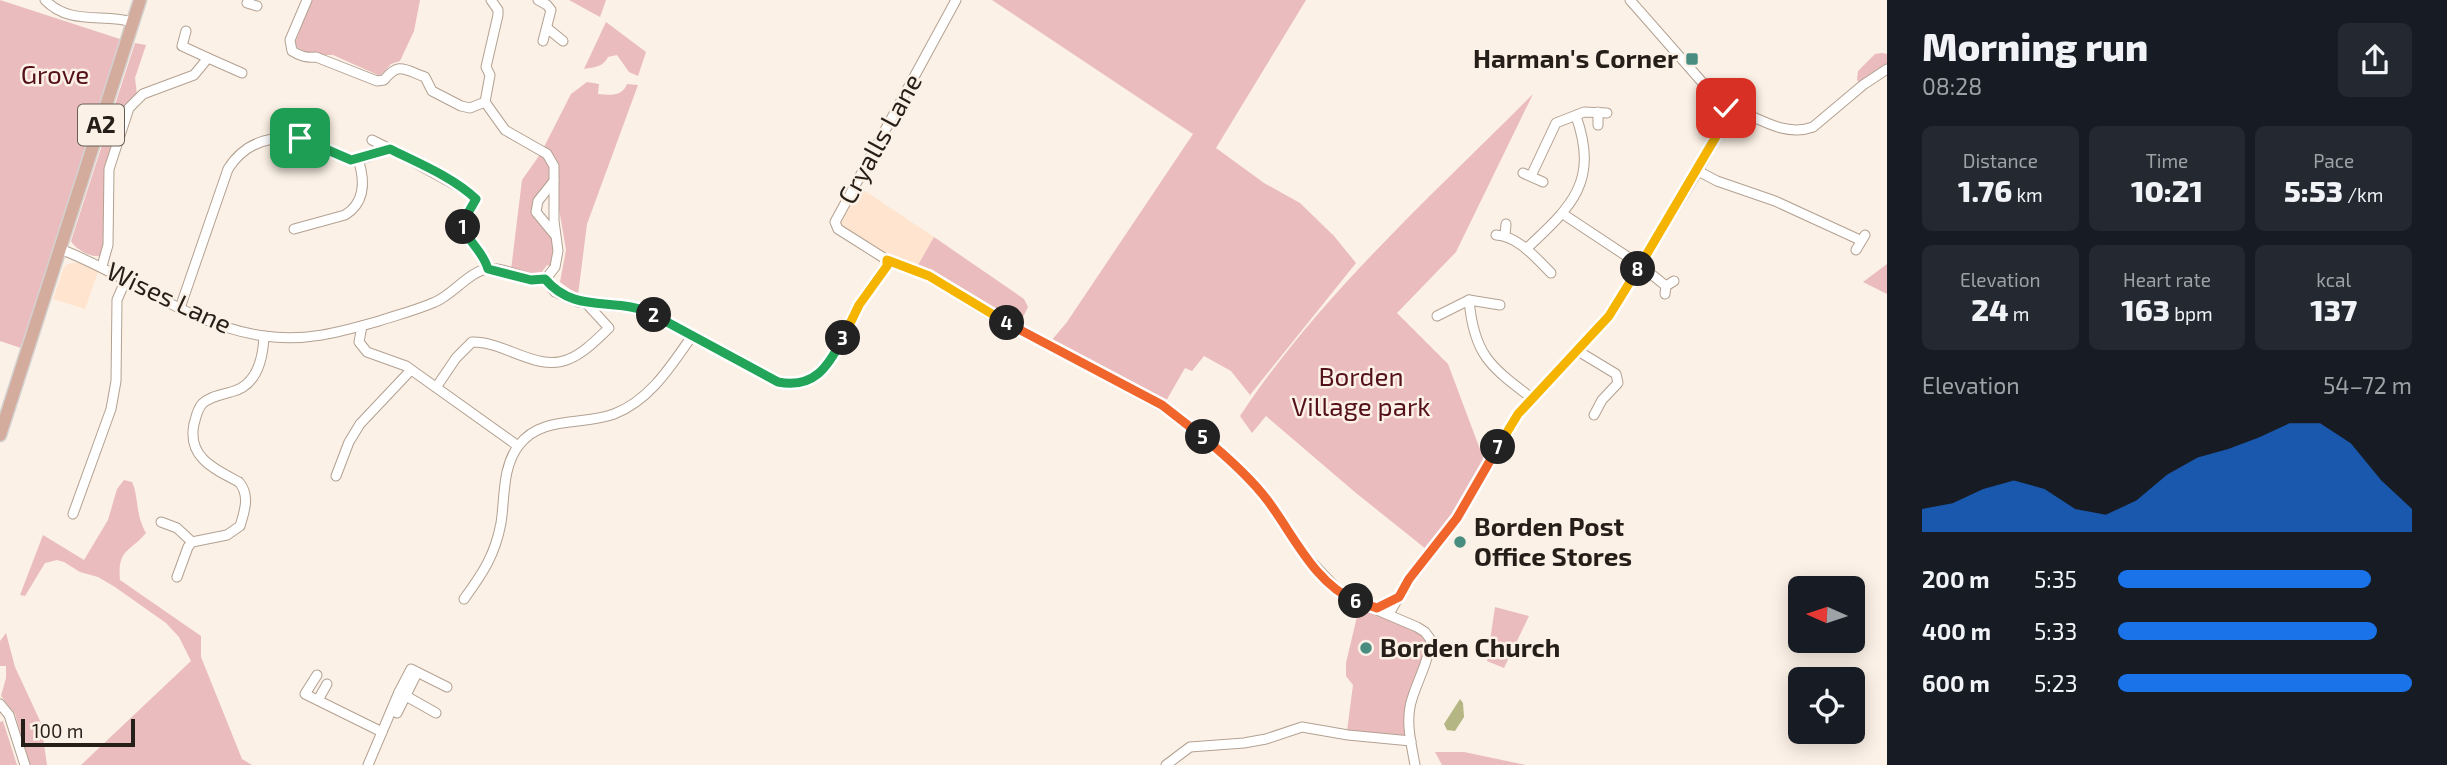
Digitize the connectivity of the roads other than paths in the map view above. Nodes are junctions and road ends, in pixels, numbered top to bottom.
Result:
1 (45, 0) edge
2 (140, 0) edge
3 (307, 0) edge
4 (538, 0) edge
5 (956, 0) edge
6 (1630, 0) edge
7 (495, 1) edge
8 (134, 22) junction
9 (547, 29) junction
10 (186, 31) dead end
11 (543, 41) dead end
12 (563, 41) dead end
13 (208, 58) junction
14 (1887, 69) edge
15 (242, 73) dead end
16 (485, 102) junction
17 (1726, 108) junction
18 (1576, 116) junction
19 (1598, 125) dead end
20 (372, 140) dead end
21 (390, 149) junction
22 (358, 159) junction
23 (1698, 170) junction
24 (555, 180) junction
25 (1543, 182) dead end
26 (1563, 214) junction
27 (1506, 224) dead end
28 (294, 229) dead end
29 (556, 237) junction
30 (1860, 242) dead end
31 (1526, 248) junction
32 (60, 249) junction
33 (887, 260) junction
34 (1640, 265) junction
35 (102, 266) junction
36 (488, 269) junction
37 (1552, 272) dead end
38 (126, 279) junction
39 (545, 279) junction
40 (1668, 287) dead end
41 (1469, 300) junction
42 (586, 303) junction
43 (1500, 305) dead end
44 (180, 308) junction
45 (1437, 316) dead end
46 (362, 326) junction
47 (692, 336) junction
48 (264, 337) junction
49 (1578, 351) junction
50 (411, 370) junction
51 (437, 386) junction
52 (1533, 399) junction
53 (1594, 415) dead end
54 (0, 435) edge
55 (518, 446) junction
56 (336, 476) dead end
57 (73, 514) dead end
58 (161, 522) dead end
59 (192, 542) junction
60 (177, 577) dead end
61 (1399, 597) junction
62 (464, 599) dead end
63 (1377, 608) junction
64 (1389, 614) junction
65 (317, 675) dead end
66 (327, 684) dead end
67 (447, 687) dead end
68 (402, 694) junction
69 (318, 700) junction
70 (0, 704) edge
71 (397, 713) dead end
72 (436, 713) dead end
73 (382, 732) junction
74 (1411, 741) junction
75 (25, 765) edge
76 (368, 765) edge
77 (1167, 765) edge
78 (1415, 765) edge

1 - 8 street
2 - 8 main road, A2
3 - 16 street
4 - 9 street
5 - 33 street, Cryalls Lane
6 - 17 street
7 - 16 street
8 - 32 main road, A2
9 - 11 street
9 - 12 street
10 - 13 street
13 - 15 street
13 - 35 street
14 - 17 street
16 - 24 street
17 - 23 street
18 - 19 street
18 - 25 street
18 - 26 street
20 - 21 street
21 - 22 street
21 - 36 street
22 - 28 street
22 - 44 street
23 - 30 street
23 - 34 street
24 - 29 street
24 - 29 street
26 - 31 street
26 - 34 street
27 - 31 street
29 - 39 street
31 - 37 street
32 - 35 street, Wises Lane
32 - 54 main road, A2
33 - 47 street
33 - 63 street
34 - 40 street
34 - 49 street
35 - 38 street, Wises Lane
36 - 39 street
36 - 46 street, Wises Lane
38 - 44 street, Wises Lane
38 - 57 street
39 - 42 street
41 - 43 street
41 - 45 street
41 - 52 street
42 - 47 street
42 - 51 street
44 - 48 street, Wises Lane
46 - 48 street, Wises Lane
46 - 50 street
47 - 55 street
48 - 59 street
49 - 52 street
49 - 53 street
50 - 51 street
50 - 56 street
51 - 55 street
52 - 61 street
55 - 62 street
58 - 59 street
59 - 60 street
61 - 63 street
61 - 64 street
63 - 64 street
64 - 74 street
65 - 69 street
66 - 69 street
67 - 68 street
68 - 71 street
68 - 72 street
68 - 73 street
69 - 73 street
70 - 75 street
73 - 76 street
74 - 77 street
74 - 78 street

